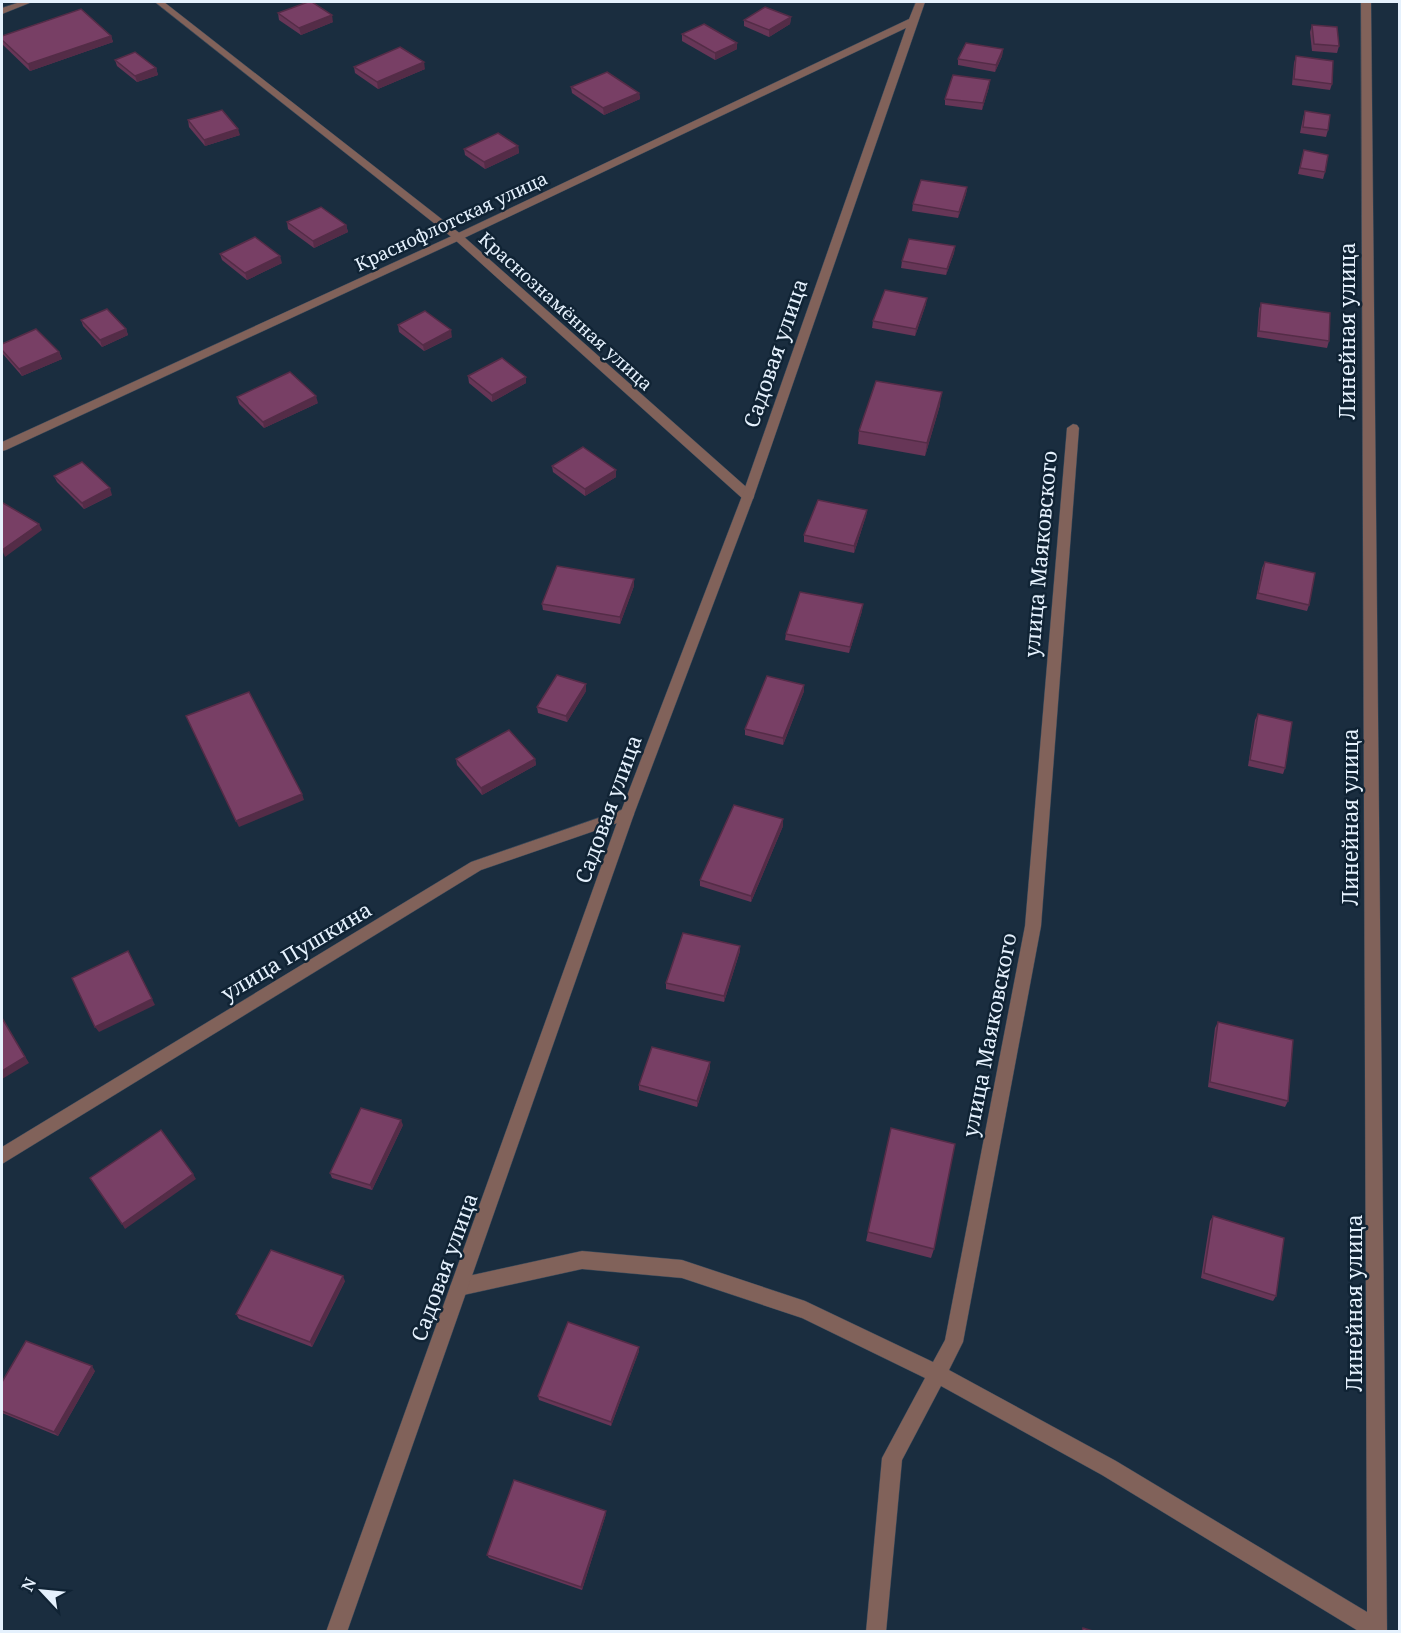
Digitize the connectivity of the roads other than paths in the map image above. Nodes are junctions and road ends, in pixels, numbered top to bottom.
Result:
1 (27, 2) edge
2 (159, 2) edge
3 (920, 2) edge
4 (1366, 2) edge
5 (2, 11) edge
6 (913, 21) junction
7 (458, 237) junction
8 (1073, 428) dead end
9 (2, 447) edge
10 (747, 496) junction
11 (627, 814) junction
12 (2, 1156) edge
13 (459, 1287) junction
14 (937, 1374) junction
15 (1377, 1631) edge
16 (336, 1632) edge
17 (876, 1632) edge

1 - 5 street
2 - 7 street, Краснознамённая улица
3 - 6 street, Садовая улица
4 - 15 street, Линейная улица
6 - 7 street, Краснофлотская улица
6 - 10 street, Садовая улица
7 - 9 street, Краснофлотская улица
7 - 10 street, Краснознамённая улица
8 - 14 street, улица Маяковского
10 - 11 street, Садовая улица
11 - 12 street, улица Пушкина
11 - 13 street, Садовая улица
13 - 14 street
13 - 16 street, Садовая улица
14 - 15 street
14 - 17 street, улица Маяковского

